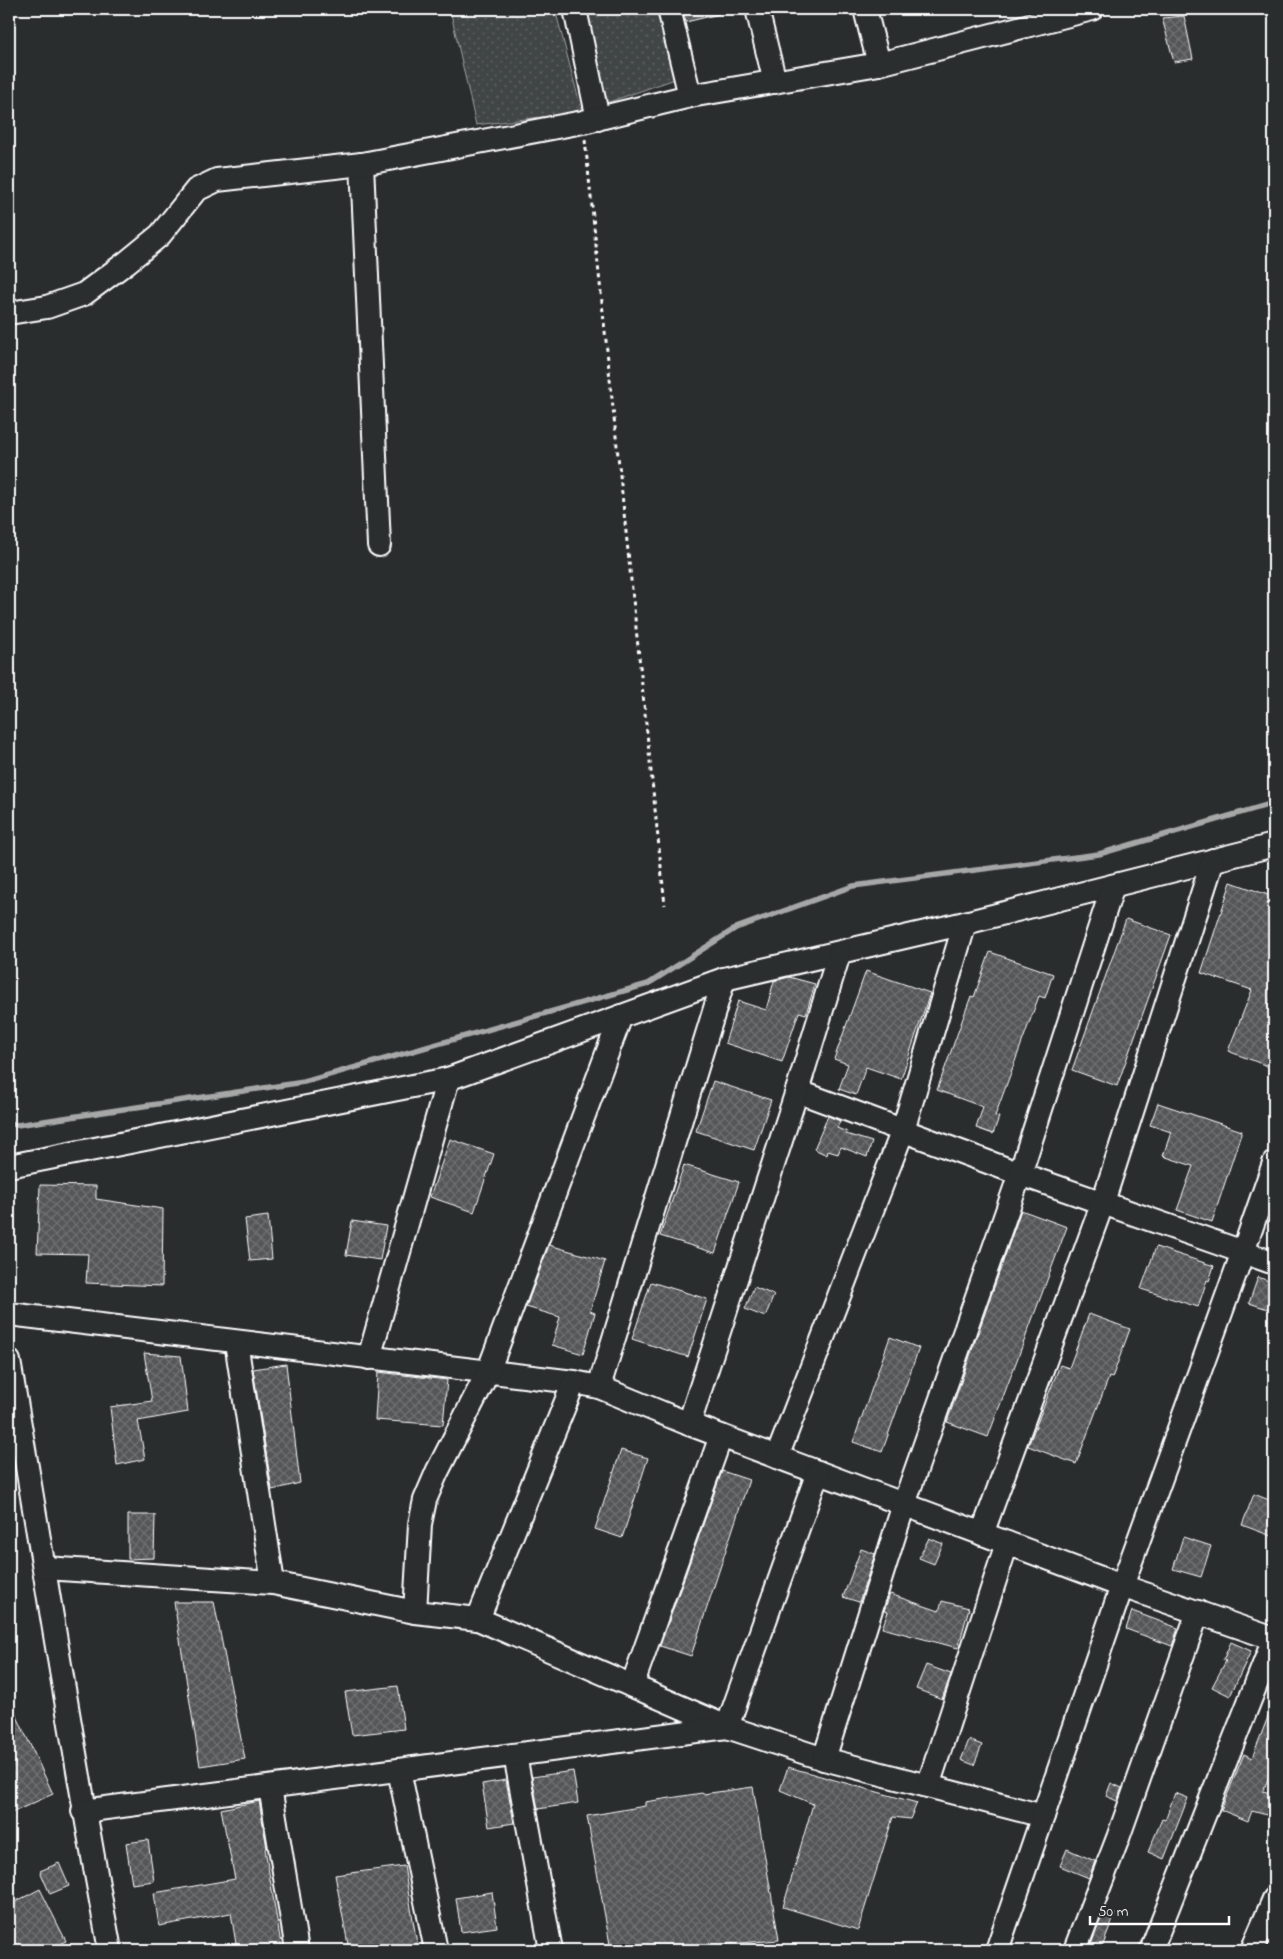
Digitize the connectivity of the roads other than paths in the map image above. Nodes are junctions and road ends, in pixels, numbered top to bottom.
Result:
1 (576, 9) edge
2 (669, 9) edge
3 (757, 9) edge
4 (865, 9) edge
5 (1092, 9) edge
6 (879, 64) junction
7 (775, 82) junction
8 (690, 96) junction
9 (591, 120) junction
10 (362, 164) junction
11 (9, 313) edge
12 (379, 544) dead end
13 (1274, 845) edge
14 (1213, 860) junction
15 (1113, 886) junction
16 (965, 923) junction
17 (838, 954) junction
18 (724, 979) junction
19 (620, 1016) junction
20 (448, 1079) junction
21 (797, 1091) junction
22 (902, 1130) junction
23 (1274, 1163) edge
24 (9, 1166) edge
25 (1020, 1174) junction
26 (1104, 1202) junction
27 (1243, 1252) junction
28 (1274, 1263) edge
29 (9, 1314) edge
30 (236, 1342) junction
31 (369, 1358) junction
32 (9, 1361) edge
33 (488, 1372) junction
34 (574, 1382) junction
35 (599, 1387) junction
36 (689, 1424) junction
37 (721, 1436) junction
38 (777, 1457) junction
39 (818, 1472) junction
40 (904, 1504) junction
41 (982, 1534) junction
42 (1007, 1543) junction
43 (44, 1568) junction
44 (273, 1583) junction
45 (1122, 1586) junction
46 (415, 1612) junction
47 (1198, 1612) junction
48 (478, 1619) junction
49 (1274, 1639) edge
50 (632, 1686) junction
51 (727, 1727) junction
52 (516, 1755) junction
53 (824, 1759) junction
54 (399, 1770) junction
55 (928, 1786) junction
56 (270, 1787) junction
57 (84, 1811) junction
58 (1043, 1816) junction
59 (1274, 1899) edge
60 (110, 1950) edge
61 (297, 1950) edge
62 (436, 1950) edge
63 (551, 1950) edge
64 (997, 1950) edge
65 (1075, 1950) edge
66 (1151, 1950) edge
67 (1252, 1950) edge

1 - 9 street
2 - 8 street
3 - 7 street
4 - 6 street
5 - 6 street
6 - 7 street
7 - 8 street
8 - 9 street
9 - 10 street
10 - 11 street
10 - 12 street
13 - 14 street
14 - 15 street
14 - 26 street
15 - 16 street
15 - 25 street
16 - 17 street
16 - 22 street
17 - 18 street
17 - 21 street
18 - 19 street
18 - 35 street
19 - 20 street
19 - 33 street
20 - 24 street
20 - 31 street
21 - 22 street
21 - 36 street
22 - 25 street
22 - 38 street
23 - 27 street
25 - 26 street
25 - 40 street
26 - 27 street
26 - 41 street
27 - 28 street
27 - 45 street
29 - 30 street
30 - 31 street
30 - 44 street
31 - 33 street
32 - 43 street
33 - 34 street
33 - 46 street
34 - 35 street
34 - 48 street
35 - 36 street
36 - 37 street
37 - 38 street
37 - 50 street
38 - 39 street
39 - 40 street
39 - 51 street
40 - 41 street
40 - 53 street
41 - 42 street
42 - 45 street
42 - 55 street
43 - 44 street
43 - 57 street
44 - 46 street
45 - 47 street
45 - 58 street
46 - 48 street
47 - 49 street
47 - 65 street
48 - 50 street
49 - 66 street
50 - 51 street
51 - 52 street
51 - 53 street
52 - 54 street
52 - 63 street
53 - 55 street
54 - 56 street
54 - 62 street
55 - 58 street
56 - 57 street
56 - 61 street
57 - 60 street
58 - 64 street
59 - 67 street

